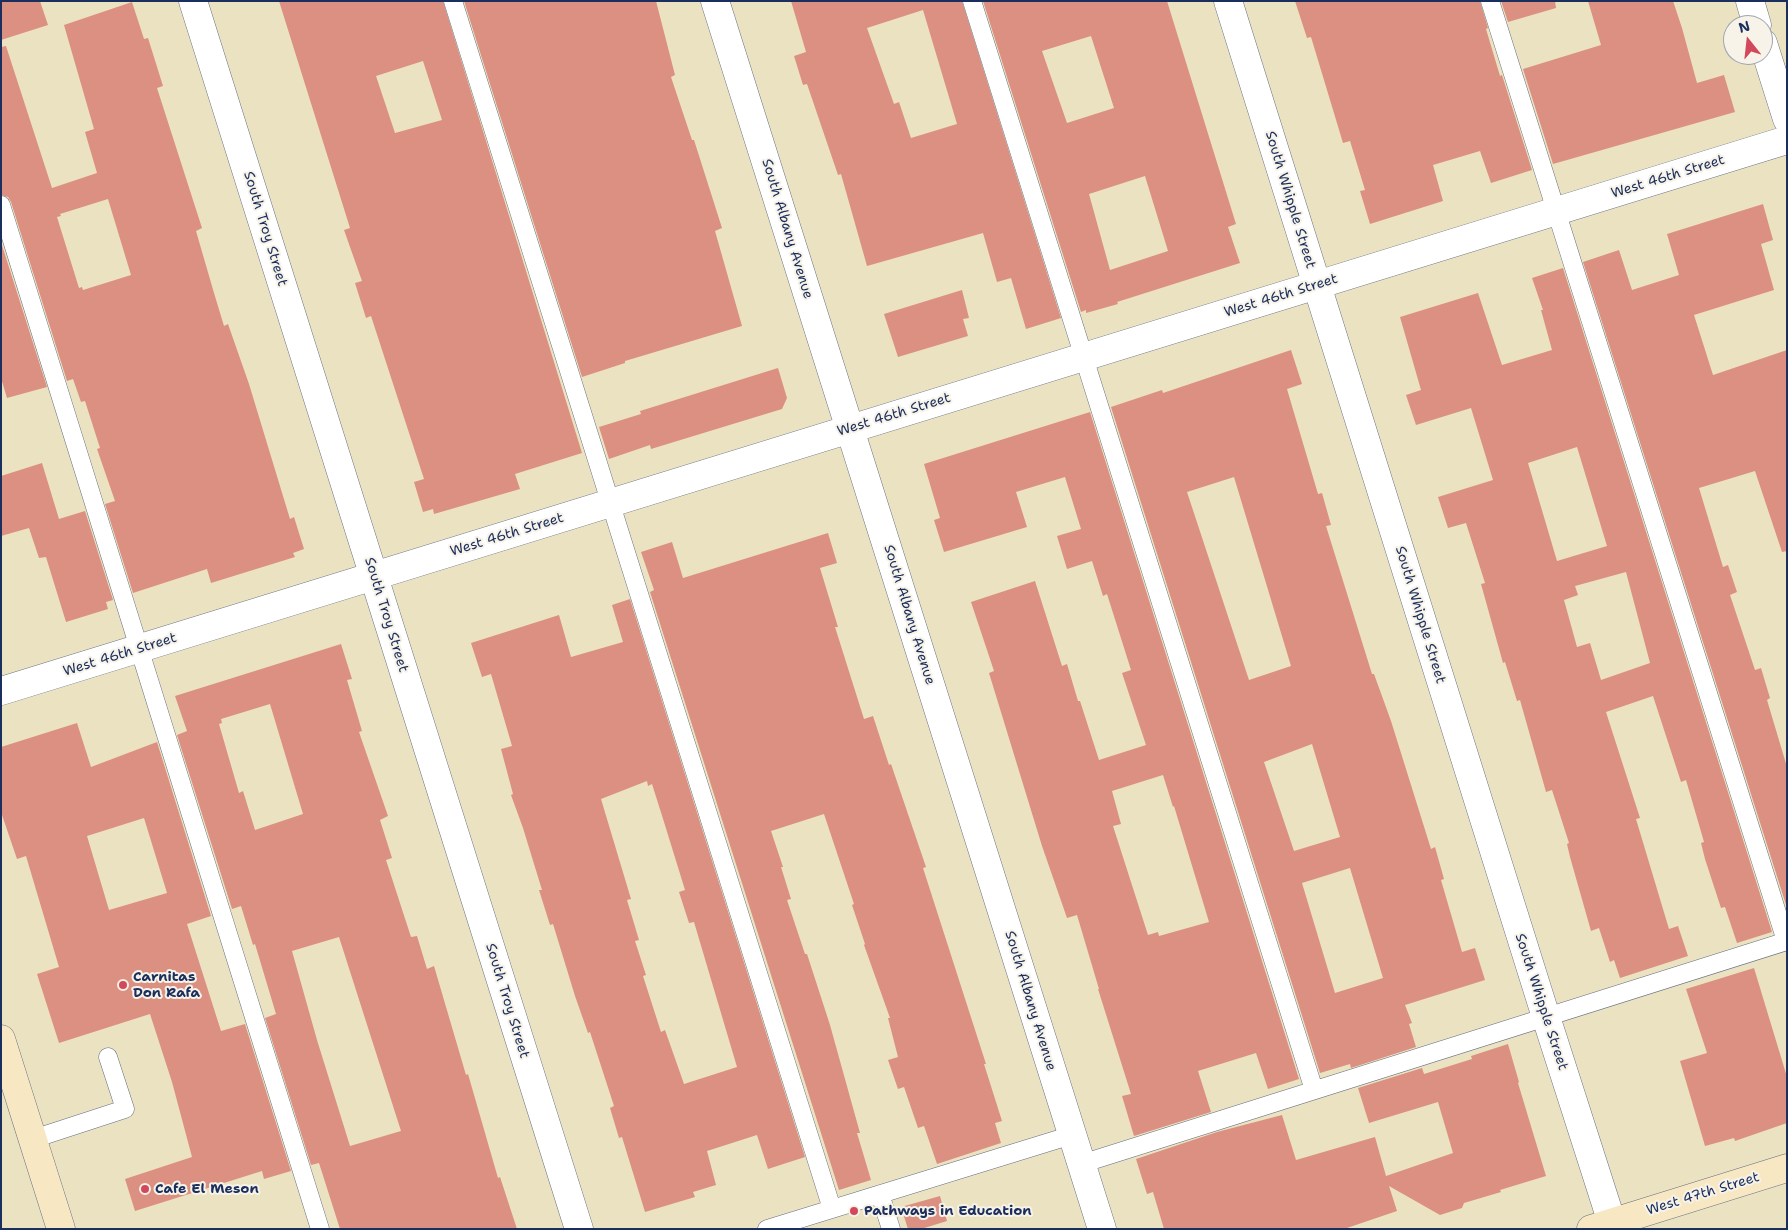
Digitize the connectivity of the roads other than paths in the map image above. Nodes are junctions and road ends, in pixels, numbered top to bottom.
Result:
1 (193, 1) edge
2 (453, 1) edge
3 (715, 1) edge
4 (972, 1) edge
5 (1228, 1) edge
6 (1490, 1) edge
7 (1750, 1) edge
8 (1754, 15) edge
9 (1770, 65) edge
10 (1787, 119) edge
11 (1787, 140) edge
12 (1, 205) edge
13 (1556, 211) junction
14 (1316, 285) junction
15 (1084, 357) junction
16 (850, 429) junction
17 (610, 503) junction
18 (374, 576) junction
19 (140, 648) junction
20 (1, 691) edge
21 (1786, 941) edge
22 (1546, 1017) junction
23 (1, 1039) edge
24 (108, 1057) dead end
25 (1314, 1090) junction
26 (1072, 1135) junction
27 (32, 1139) junction
28 (1082, 1164) junction
29 (1787, 1168) edge
30 (880, 1194) junction
31 (832, 1209) junction
32 (1606, 1227) edge
33 (61, 1229) edge
34 (320, 1229) edge
35 (579, 1229) edge
36 (767, 1229) edge
37 (891, 1229) edge
38 (1102, 1229) edge

1 - 18 street, South Troy Street
2 - 17 lane
3 - 16 street, South Albany Avenue
4 - 15 lane
5 - 14 street, South Whipple Street
6 - 13 lane
7 - 8 street
9 - 10 street
11 - 13 street, West 46th Street
12 - 19 lane
13 - 14 street, West 46th Street
13 - 21 lane
14 - 15 street, West 46th Street
14 - 22 street, South Whipple Street
15 - 16 street, West 46th Street
15 - 25 lane
16 - 17 street, West 46th Street
16 - 26 street, South Albany Avenue
17 - 18 street, West 46th Street
17 - 31 lane
18 - 19 street, West 46th Street
18 - 35 street, South Troy Street
19 - 20 street, West 46th Street
19 - 34 lane
21 - 22 lane
22 - 25 lane
22 - 32 street, South Whipple Street
23 - 27 main road
24 - 27 lane
25 - 28 lane
26 - 28 street, South Albany Avenue
26 - 30 lane
27 - 33 main road
28 - 38 street, South Albany Avenue
29 - 32 main road, West 47th Street
30 - 31 lane
30 - 37 lane
31 - 36 lane

